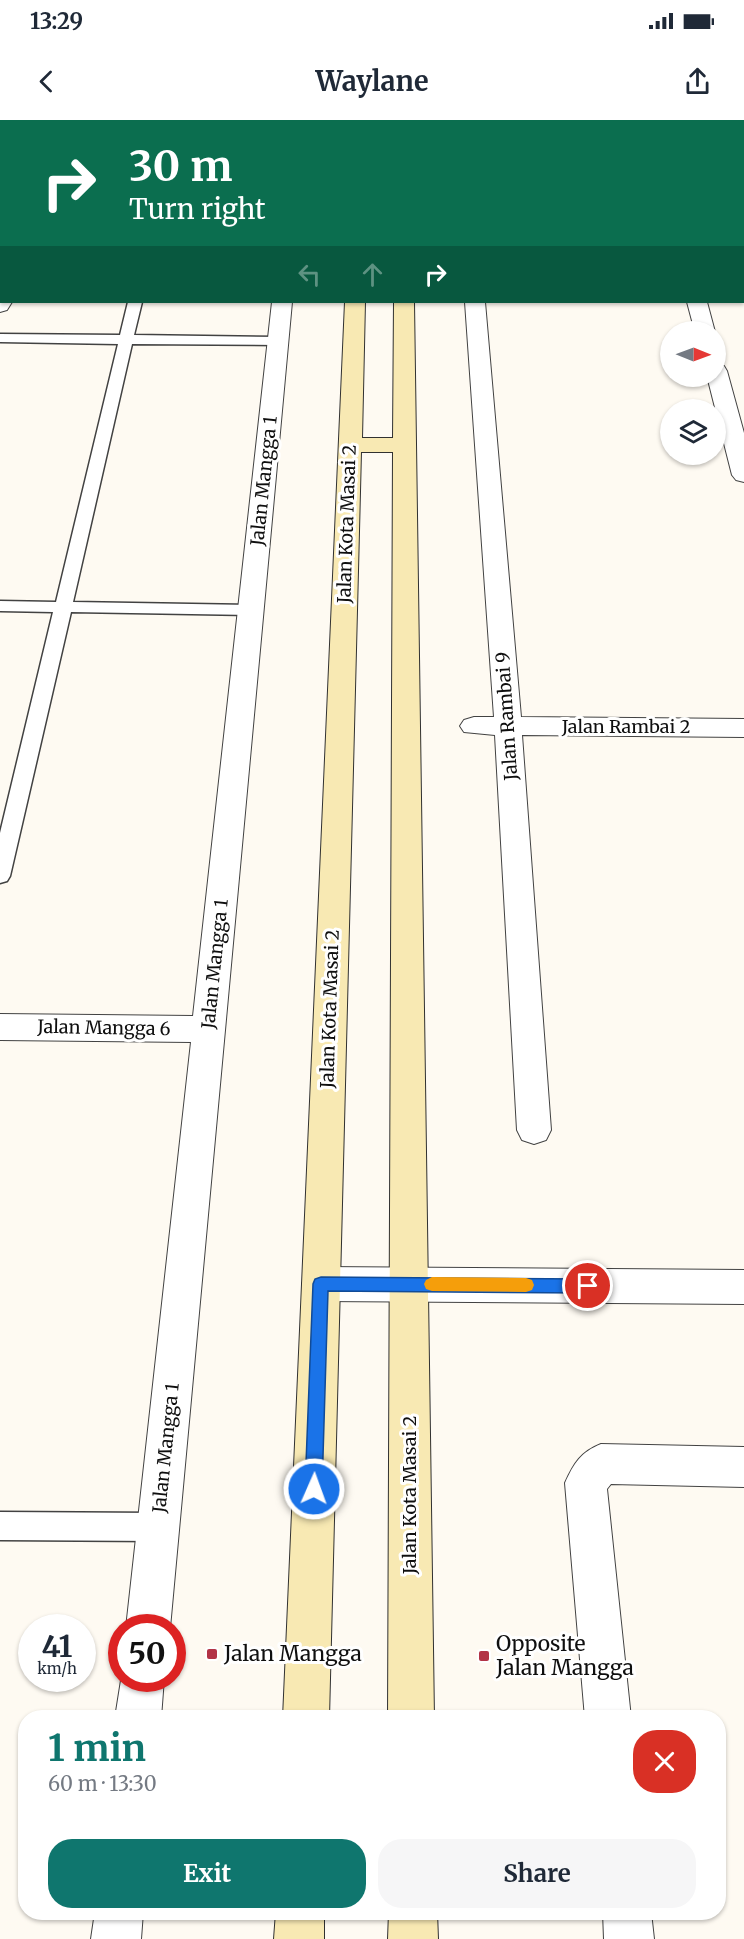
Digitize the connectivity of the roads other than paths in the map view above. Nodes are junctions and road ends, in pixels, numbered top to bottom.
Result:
1 (135, 303) edge
2 (282, 303) edge
3 (355, 303) edge
4 (404, 303) edge
5 (475, 303) edge
6 (697, 303) edge
7 (702, 321) edge
8 (0, 338) edge
9 (126, 339) junction
10 (278, 341) junction
11 (720, 387) edge
12 (350, 445) junction
13 (405, 445) junction
14 (744, 475) edge
15 (0, 606) edge
16 (63, 607) junction
17 (251, 610) junction
18 (474, 726) dead end
19 (508, 727) junction
20 (744, 728) edge
21 (0, 876) edge
22 (0, 1028) edge
23 (208, 1029) junction
24 (534, 1130) dead end
25 (321, 1284) junction
26 (409, 1284) junction
27 (744, 1287) edge
28 (744, 1467) edge
29 (0, 1526) edge
30 (158, 1527) junction
31 (149, 1614) edge
32 (141, 1692) edge
33 (139, 1710) edge
34 (306, 1710) edge
35 (411, 1710) edge
36 (607, 1710) edge
37 (118, 1920) edge
38 (300, 1920) edge
39 (413, 1920) edge
40 (628, 1920) edge
41 (116, 1939) edge
42 (299, 1939) edge
43 (413, 1939) edge
44 (629, 1939) edge

1 - 9 lane
2 - 10 street, Jalan Mangga 1
3 - 12 main road, Jalan Kota Masai 2
4 - 13 main road, Jalan Kota Masai 2
5 - 19 street, Jalan Rambai 9
6 - 7 street
8 - 9 lane
9 - 10 lane
9 - 16 lane
10 - 17 street, Jalan Mangga 1
11 - 14 street
12 - 13 main road
12 - 25 main road, Jalan Kota Masai 2
13 - 26 main road, Jalan Kota Masai 2
15 - 16 lane
16 - 17 lane
16 - 21 lane
17 - 23 street, Jalan Mangga 1
18 - 19 street, Jalan Rambai 2
19 - 20 street, Jalan Rambai 2
19 - 24 street, Jalan Rambai 9
22 - 23 street, Jalan Mangga 6
23 - 30 street, Jalan Mangga 1
25 - 26 street
25 - 34 main road, Jalan Kota Masai 2
26 - 27 street
26 - 35 main road, Jalan Kota Masai 2
28 - 36 street
29 - 30 lane
30 - 31 street, Jalan Mangga 1
32 - 33 street
37 - 41 street
38 - 42 main road
39 - 43 main road
40 - 44 street

